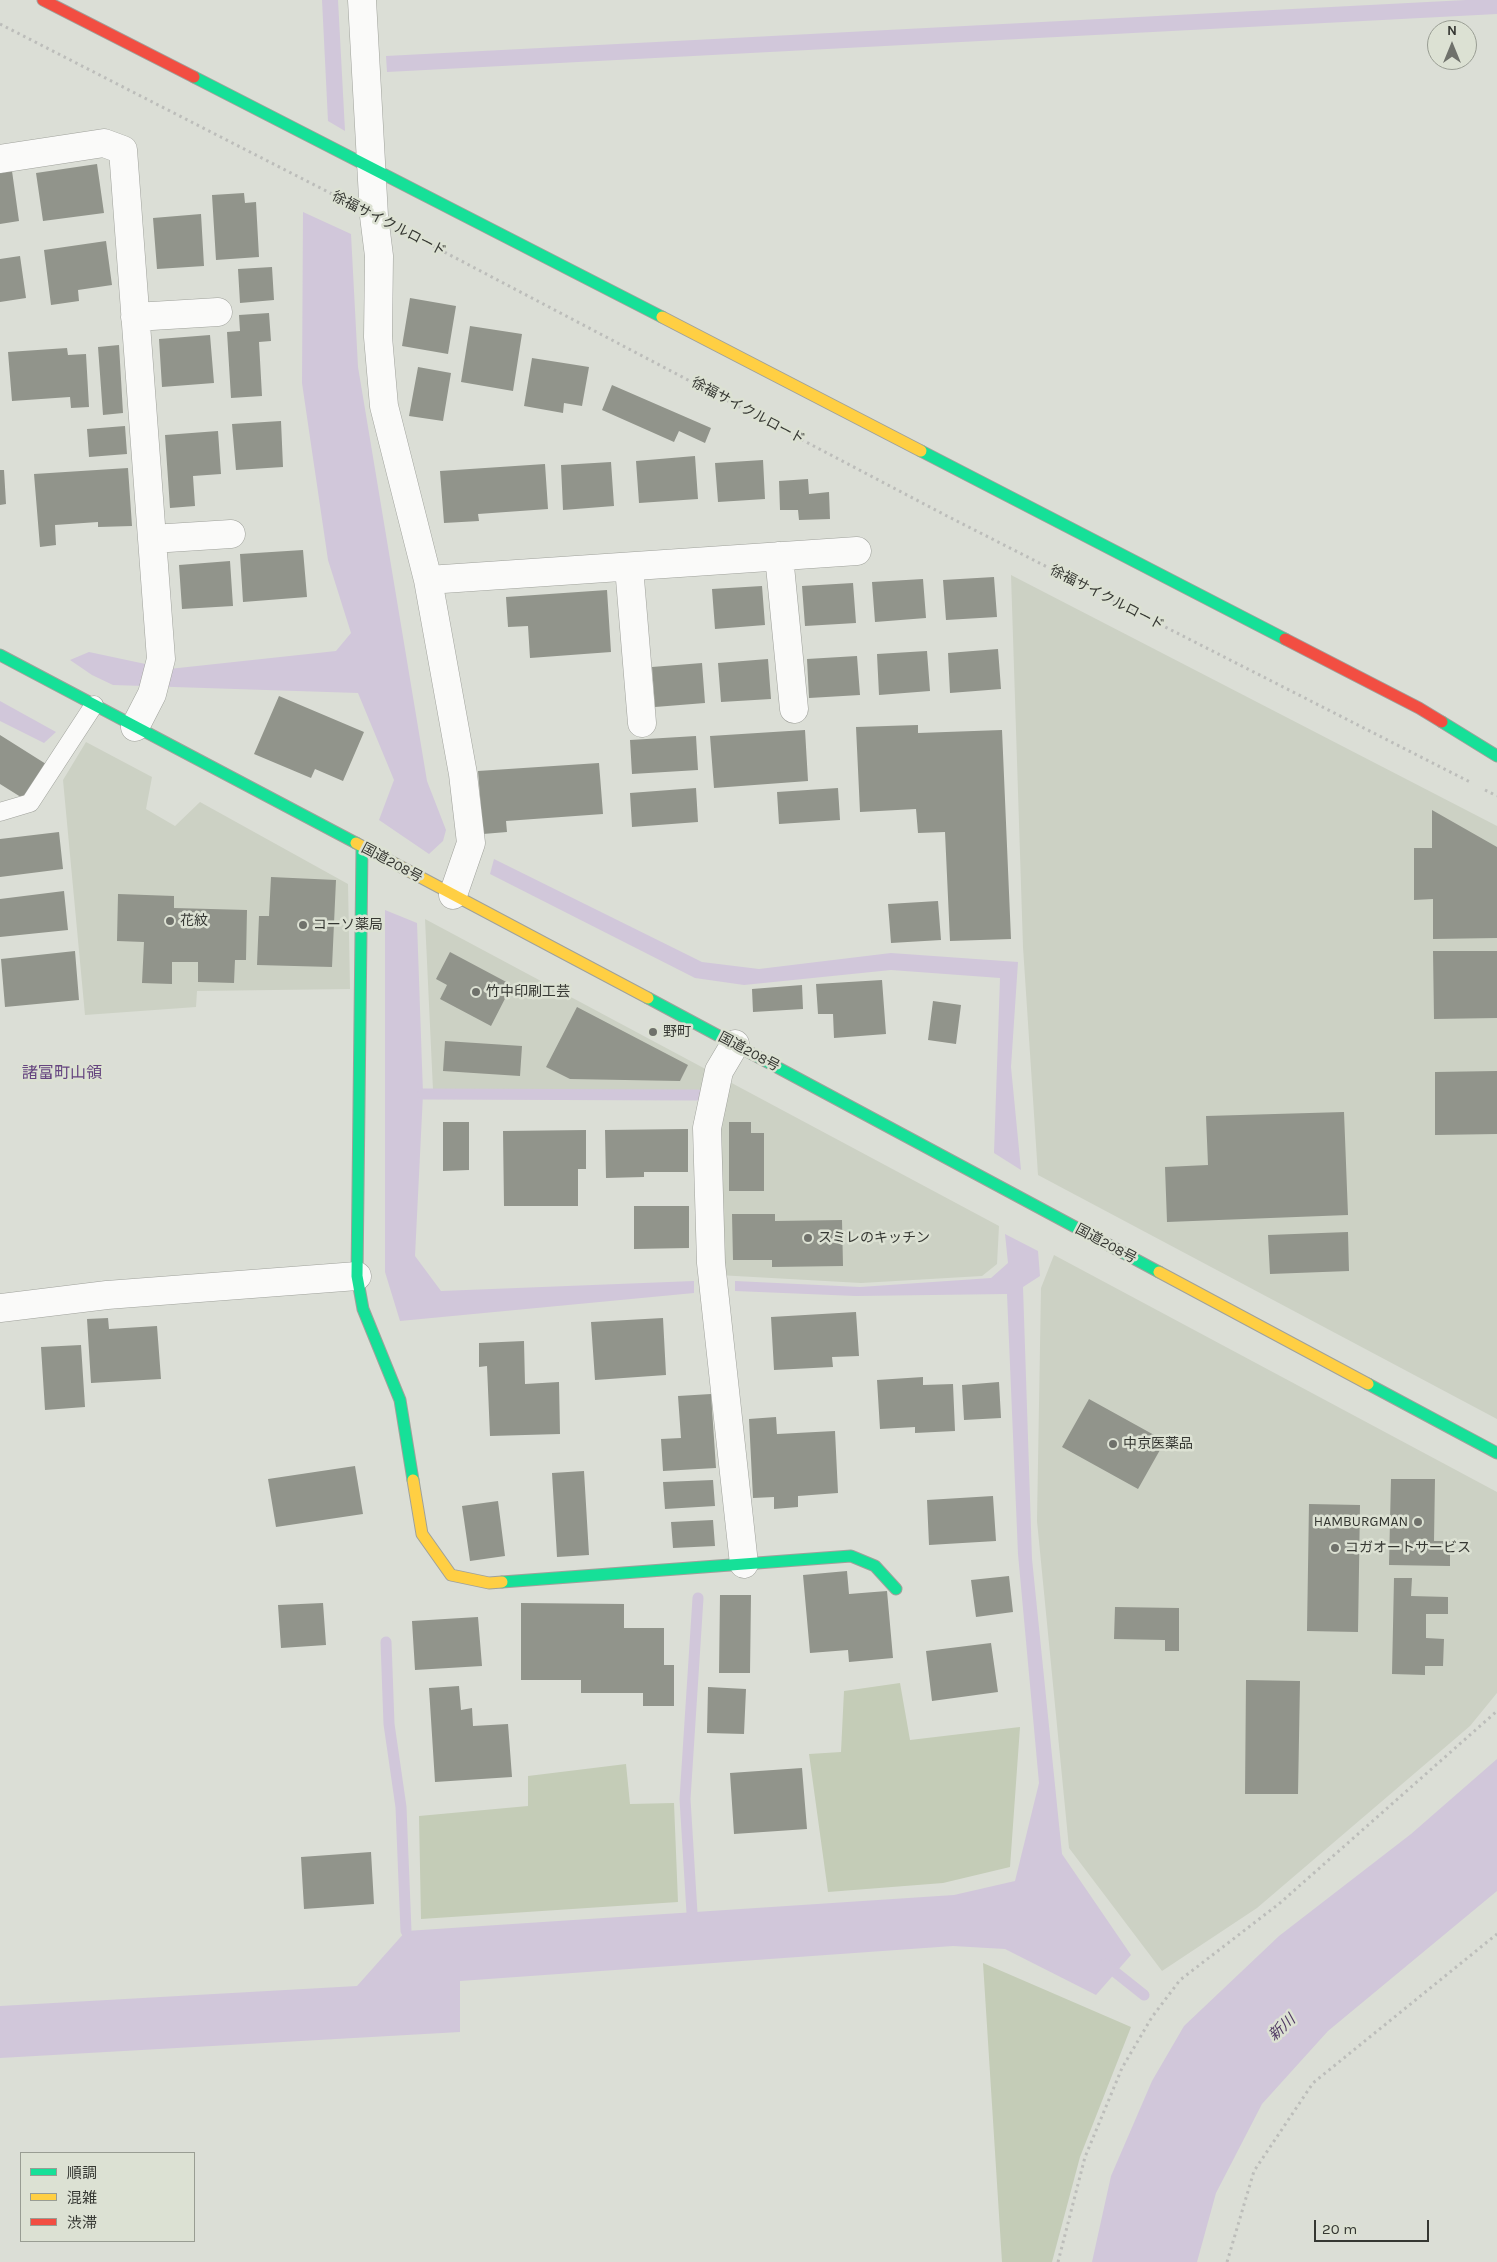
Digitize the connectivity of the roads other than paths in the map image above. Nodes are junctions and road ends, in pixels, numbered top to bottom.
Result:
1 (43, 0) edge
2 (362, 0) edge
3 (0, 159) edge
4 (371, 167) junction
5 (218, 312) dead end
6 (135, 317) junction
7 (231, 534) dead end
8 (152, 539) junction
9 (857, 551) dead end
10 (779, 556) junction
11 (629, 567) junction
12 (428, 580) junction
13 (0, 655) edge
14 (94, 705) junction
15 (794, 709) dead end
16 (642, 724) dead end
17 (136, 727) junction
18 (1497, 756) edge
19 (0, 812) edge
20 (362, 847) junction
21 (453, 895) junction
22 (734, 1044) junction
23 (357, 1276) junction
24 (0, 1308) edge
25 (1497, 1454) edge
26 (744, 1564) junction
27 (896, 1589) dead end

1 - 4 main road
2 - 4 street
3 - 6 street
4 - 12 street
4 - 18 main road
5 - 6 street
6 - 8 street
7 - 8 street
8 - 17 street
9 - 10 street
10 - 11 street
10 - 15 street
11 - 12 street
11 - 16 street
12 - 21 street
13 - 14 main road, 国道208号
14 - 17 main road, 国道208号
14 - 19 lane
17 - 20 main road, 国道208号
20 - 21 main road, 国道208号
20 - 23 main road
21 - 22 main road, 国道208号
22 - 25 main road, 国道208号
22 - 26 street
23 - 24 street
23 - 26 main road
26 - 27 main road

